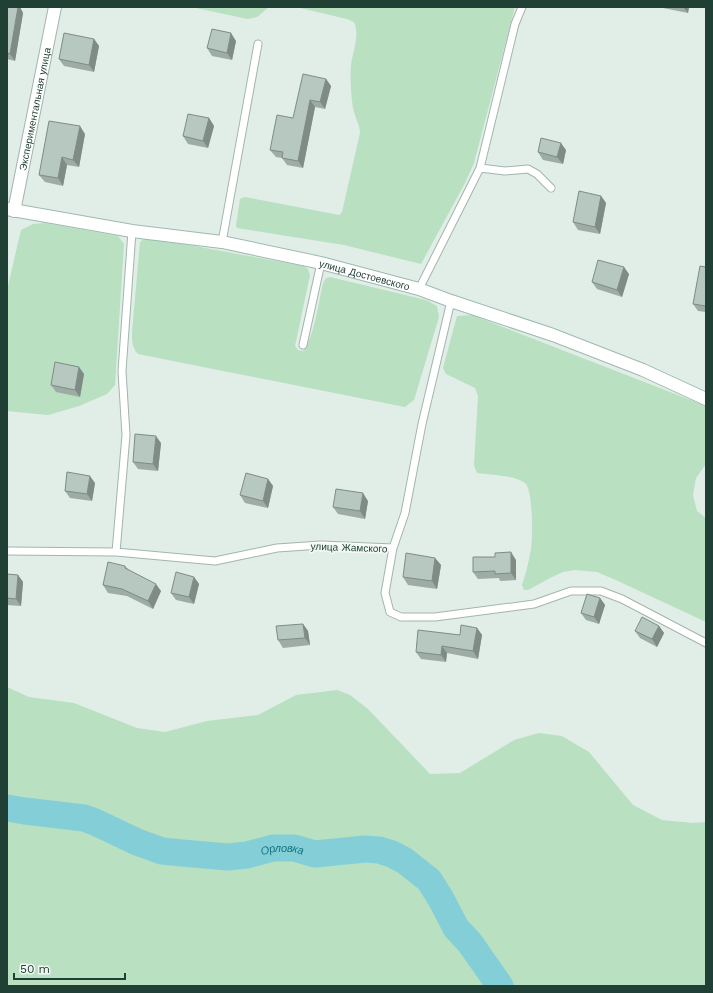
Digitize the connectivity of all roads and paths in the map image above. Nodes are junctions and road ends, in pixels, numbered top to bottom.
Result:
1 (55, 7) edge
2 (522, 7) edge
3 (258, 44) dead end
4 (480, 168) junction
5 (551, 188) dead end
6 (11, 210) edge
7 (132, 231) junction
8 (222, 242) junction
9 (321, 263) junction
10 (419, 289) junction
11 (451, 301) junction
12 (303, 345) dead end
13 (706, 399) edge
14 (392, 548) junction
15 (7, 551) edge
16 (116, 552) junction
17 (706, 643) edge

1 - 6 main road, Экспериментальная улица
2 - 4 lane
3 - 8 lane
4 - 5 lane
4 - 10 lane
6 - 7 main road, улица Достоевского
7 - 8 main road, улица Достоевского
7 - 16 lane
8 - 9 main road, улица Достоевского
9 - 10 main road, улица Достоевского
9 - 12 lane
10 - 11 main road, улица Достоевского
11 - 13 main road, улица Достоевского
11 - 14 lane
14 - 16 lane, улица Жамского
14 - 17 lane, улица Жамского
15 - 16 lane, улица Жамского

